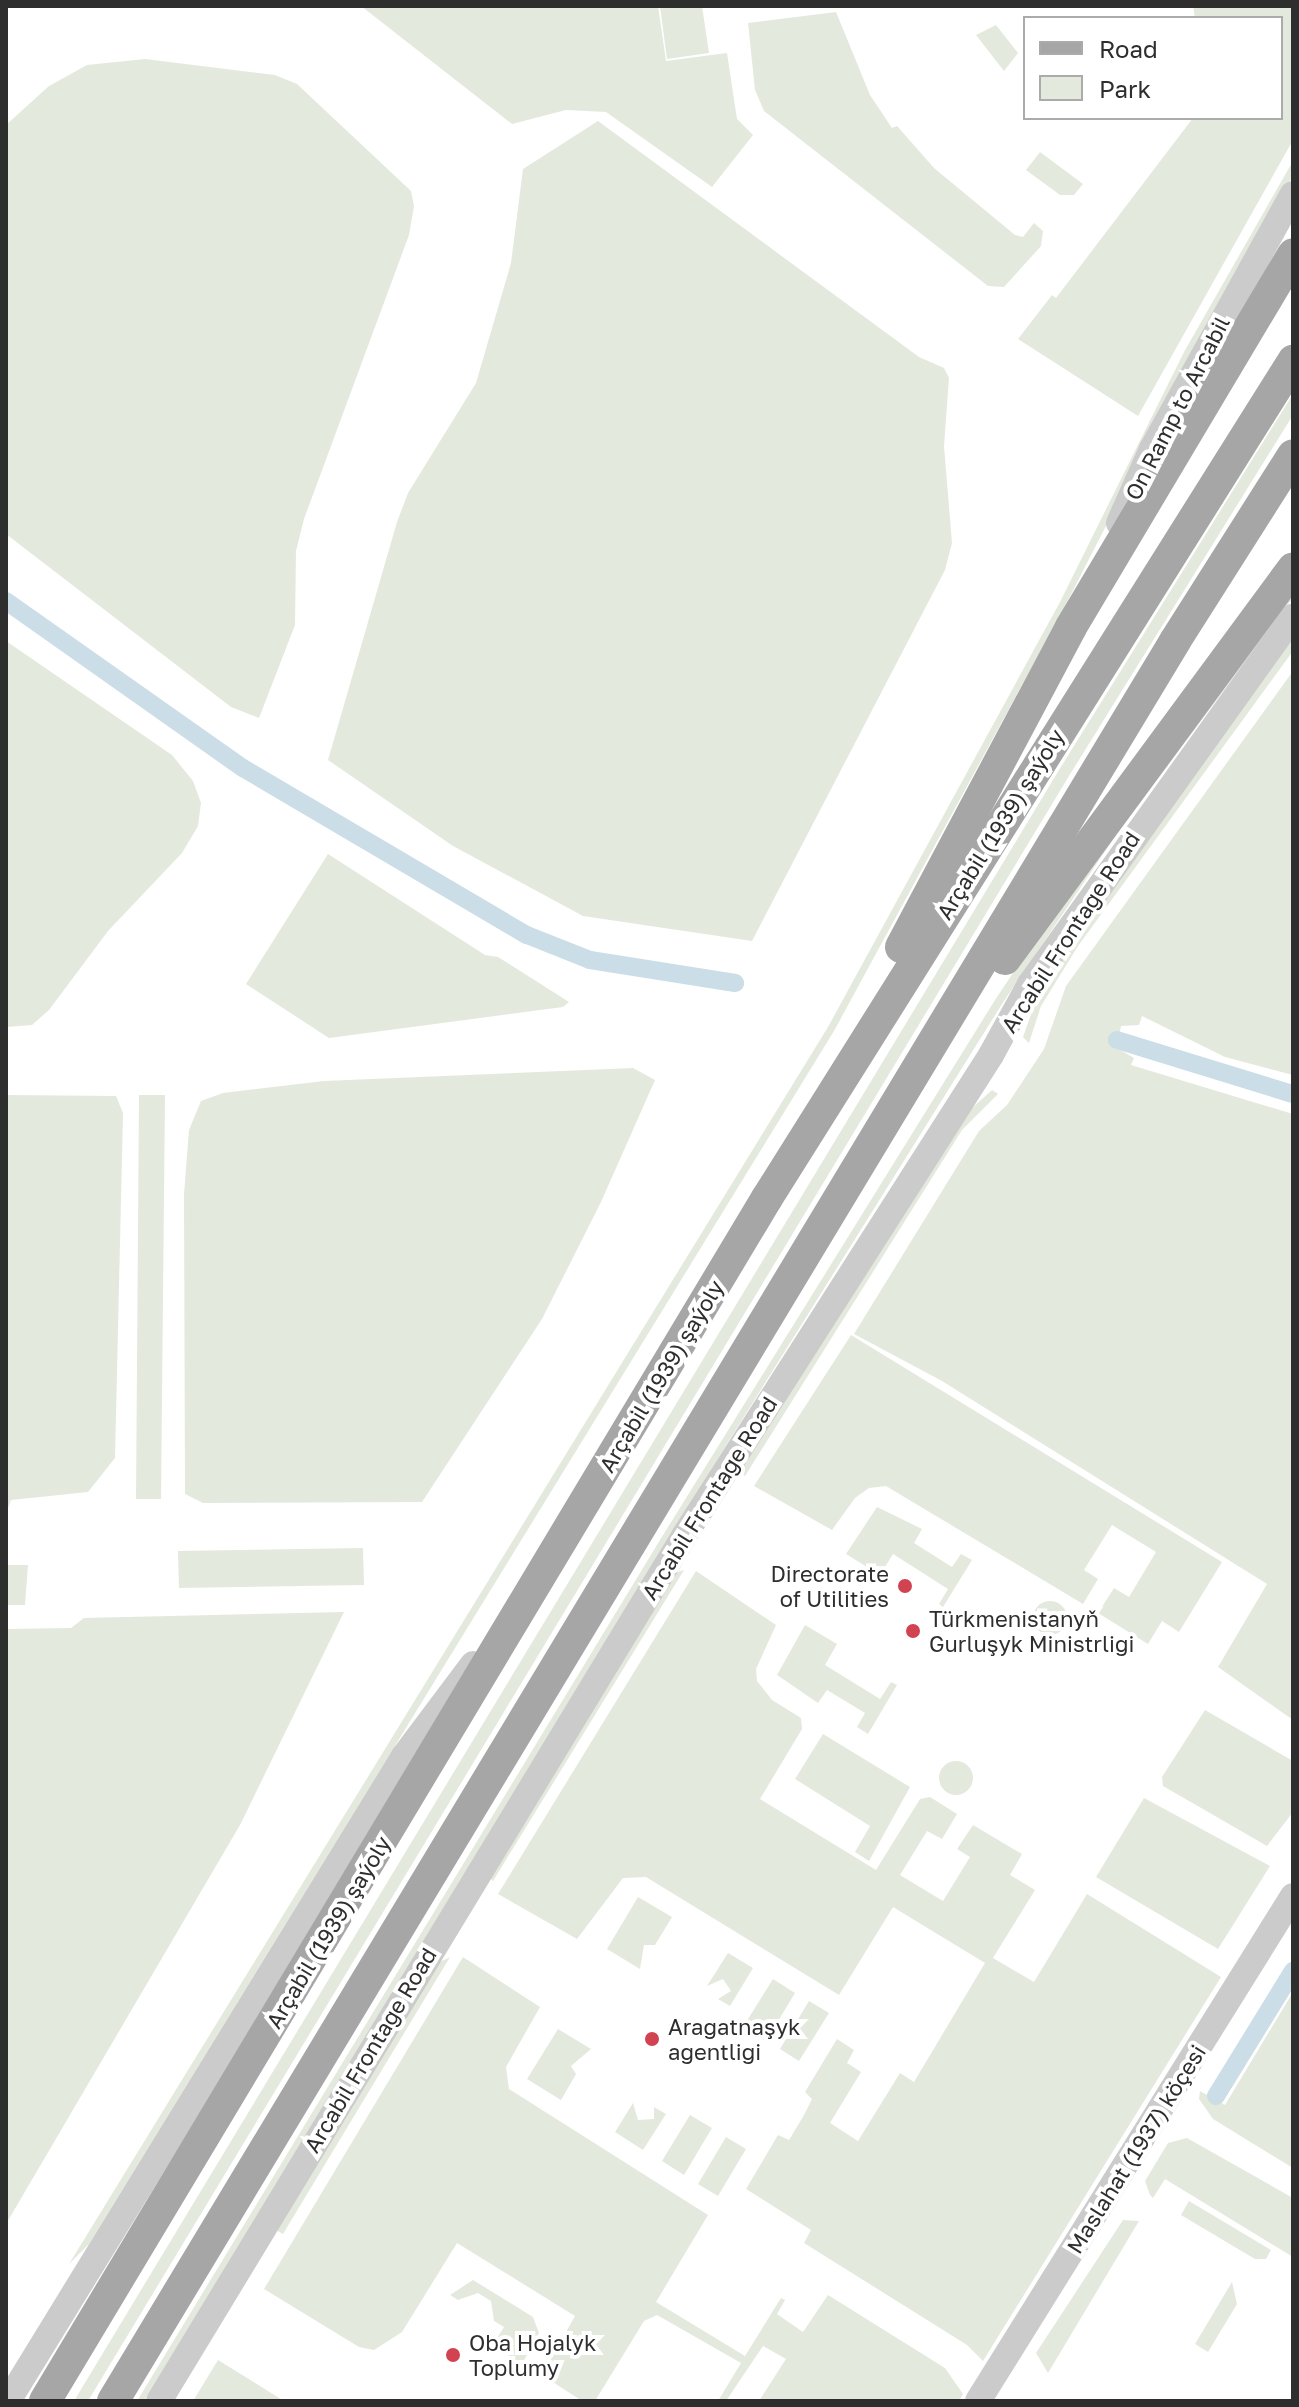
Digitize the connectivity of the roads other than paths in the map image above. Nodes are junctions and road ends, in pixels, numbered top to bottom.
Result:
1 (1293, 194) edge
2 (1289, 262) edge
3 (1293, 361) edge
4 (1293, 455) edge
5 (1293, 569) edge
6 (1293, 617) edge
7 (1071, 627) junction
8 (876, 1136) junction
9 (767, 1198) junction
10 (556, 1552) junction
11 (1293, 1896) edge
12 (8, 2401) edge
13 (45, 2401) edge
14 (113, 2401) edge
15 (159, 2401) edge
16 (978, 2401) edge

1 - 7 street, On Ramp to Arcabil
2 - 7 main road
3 - 9 main road, Arçabil (1939) şaýoly
4 - 8 main road
5 - 8 main road
6 - 15 street, Arcabil Frontage Road
7 - 9 main road
8 - 14 main road
9 - 10 main road, Arçabil (1939) şaýoly
10 - 12 street
10 - 13 main road, Arçabil (1939) şaýoly
11 - 16 street, Maslahat (1937) köçesi

